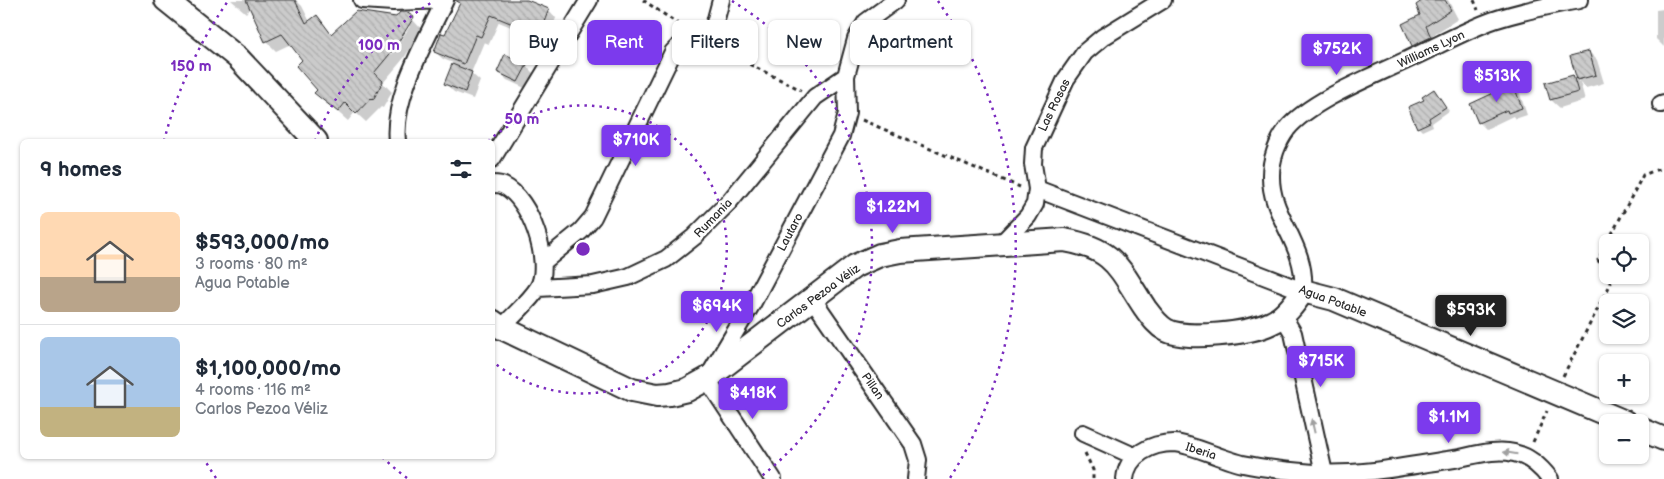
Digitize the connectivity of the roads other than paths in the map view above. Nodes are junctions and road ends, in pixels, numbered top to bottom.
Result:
1 (166, 0) edge
2 (362, 0) edge
3 (445, 0) edge
4 (589, 0) edge
5 (721, 0) edge
6 (896, 0) edge
7 (1163, 0) edge
8 (1579, 0) edge
9 (1551, 2) edge
10 (846, 76) junction
11 (314, 139) edge
12 (397, 139) edge
13 (495, 155) edge
14 (495, 184) edge
15 (1038, 189) junction
16 (1001, 244) junction
17 (543, 262) junction
18 (538, 288) junction
19 (1303, 291) junction
20 (812, 298) junction
21 (1283, 316) junction
22 (497, 325) edge
23 (707, 379) junction
24 (1605, 414) edge
25 (1083, 433) dead end
26 (1649, 433) edge
27 (1664, 439) edge
28 (1134, 456) junction
29 (1324, 473) junction
30 (773, 479) edge
31 (916, 479) edge
32 (1125, 479) edge
33 (1550, 479) edge

1 - 11 main road
2 - 3 street
3 - 12 street
4 - 13 street
5 - 17 street
6 - 10 street, Lautaro
7 - 15 street, Las Rosas
8 - 9 street, Williams Lyon
9 - 19 street, Williams Lyon
10 - 18 street, Rumania
10 - 23 street, Lautaro
14 - 17 street
15 - 16 street, Las Rosas
15 - 19 street, Agua Potable
16 - 20 main road, Carlos Pezoa Véliz
16 - 21 main road, Carlos Pezoa Véliz
17 - 18 street
18 - 22 street
19 - 21 main road, Carlos Pezoa Véliz
19 - 24 main road, Agua Potable
20 - 23 main road, Carlos Pezoa Véliz
20 - 31 street, Pillan
29 -> 21 street
22 - 23 main road, Carlos Pezoa Véliz
23 - 30 street
25 - 28 street
26 - 27 main road
28 - 29 street, Iberia
28 - 32 street
33 -> 29 street

